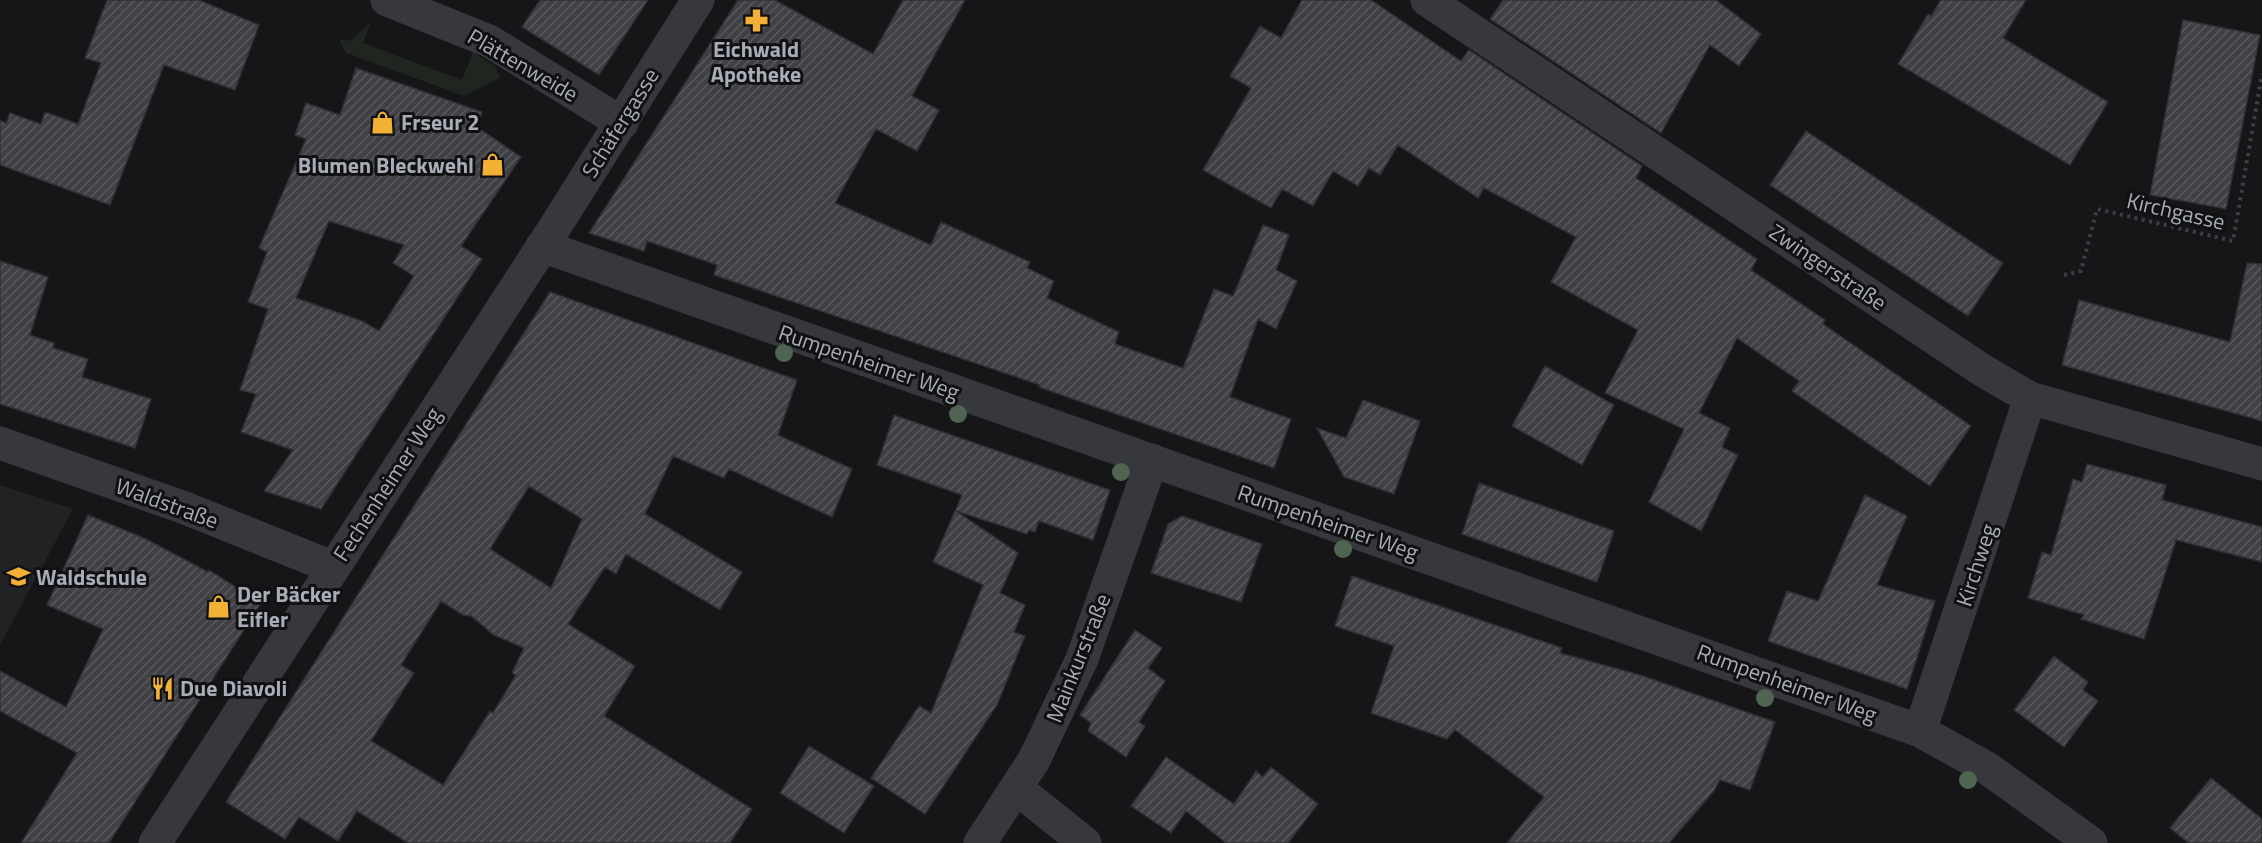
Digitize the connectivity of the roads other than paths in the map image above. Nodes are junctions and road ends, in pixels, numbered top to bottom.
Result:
1 (387, 0) edge
2 (698, 0) edge
3 (1427, 0) edge
4 (622, 123) junction
5 (542, 246) junction
6 (2030, 398) junction
7 (0, 443) edge
8 (1152, 460) junction
9 (2262, 464) edge
10 (332, 567) junction
11 (1920, 731) junction
12 (1016, 788) junction
13 (155, 843) edge
14 (980, 843) edge
15 (1085, 843) edge
16 (2091, 843) edge

1 - 4 street, Plättenweide
2 - 4 street, Schäfergasse
3 - 6 street, Zwingerstraße
4 - 5 street, Schäfergasse
5 - 8 street, Rumpenheimer Weg
5 - 10 street, Fechenheimer Weg
6 - 9 street, Zwingerstraße
6 - 11 street, Kirchweg
7 - 10 street, Waldstraße
8 - 11 street, Rumpenheimer Weg
8 - 12 street, Mainkurstraße
10 - 13 street, Fechenheimer Weg
11 - 16 street, Rumpenheimer Weg
12 - 14 street, Mainkurstraße
12 - 15 street

